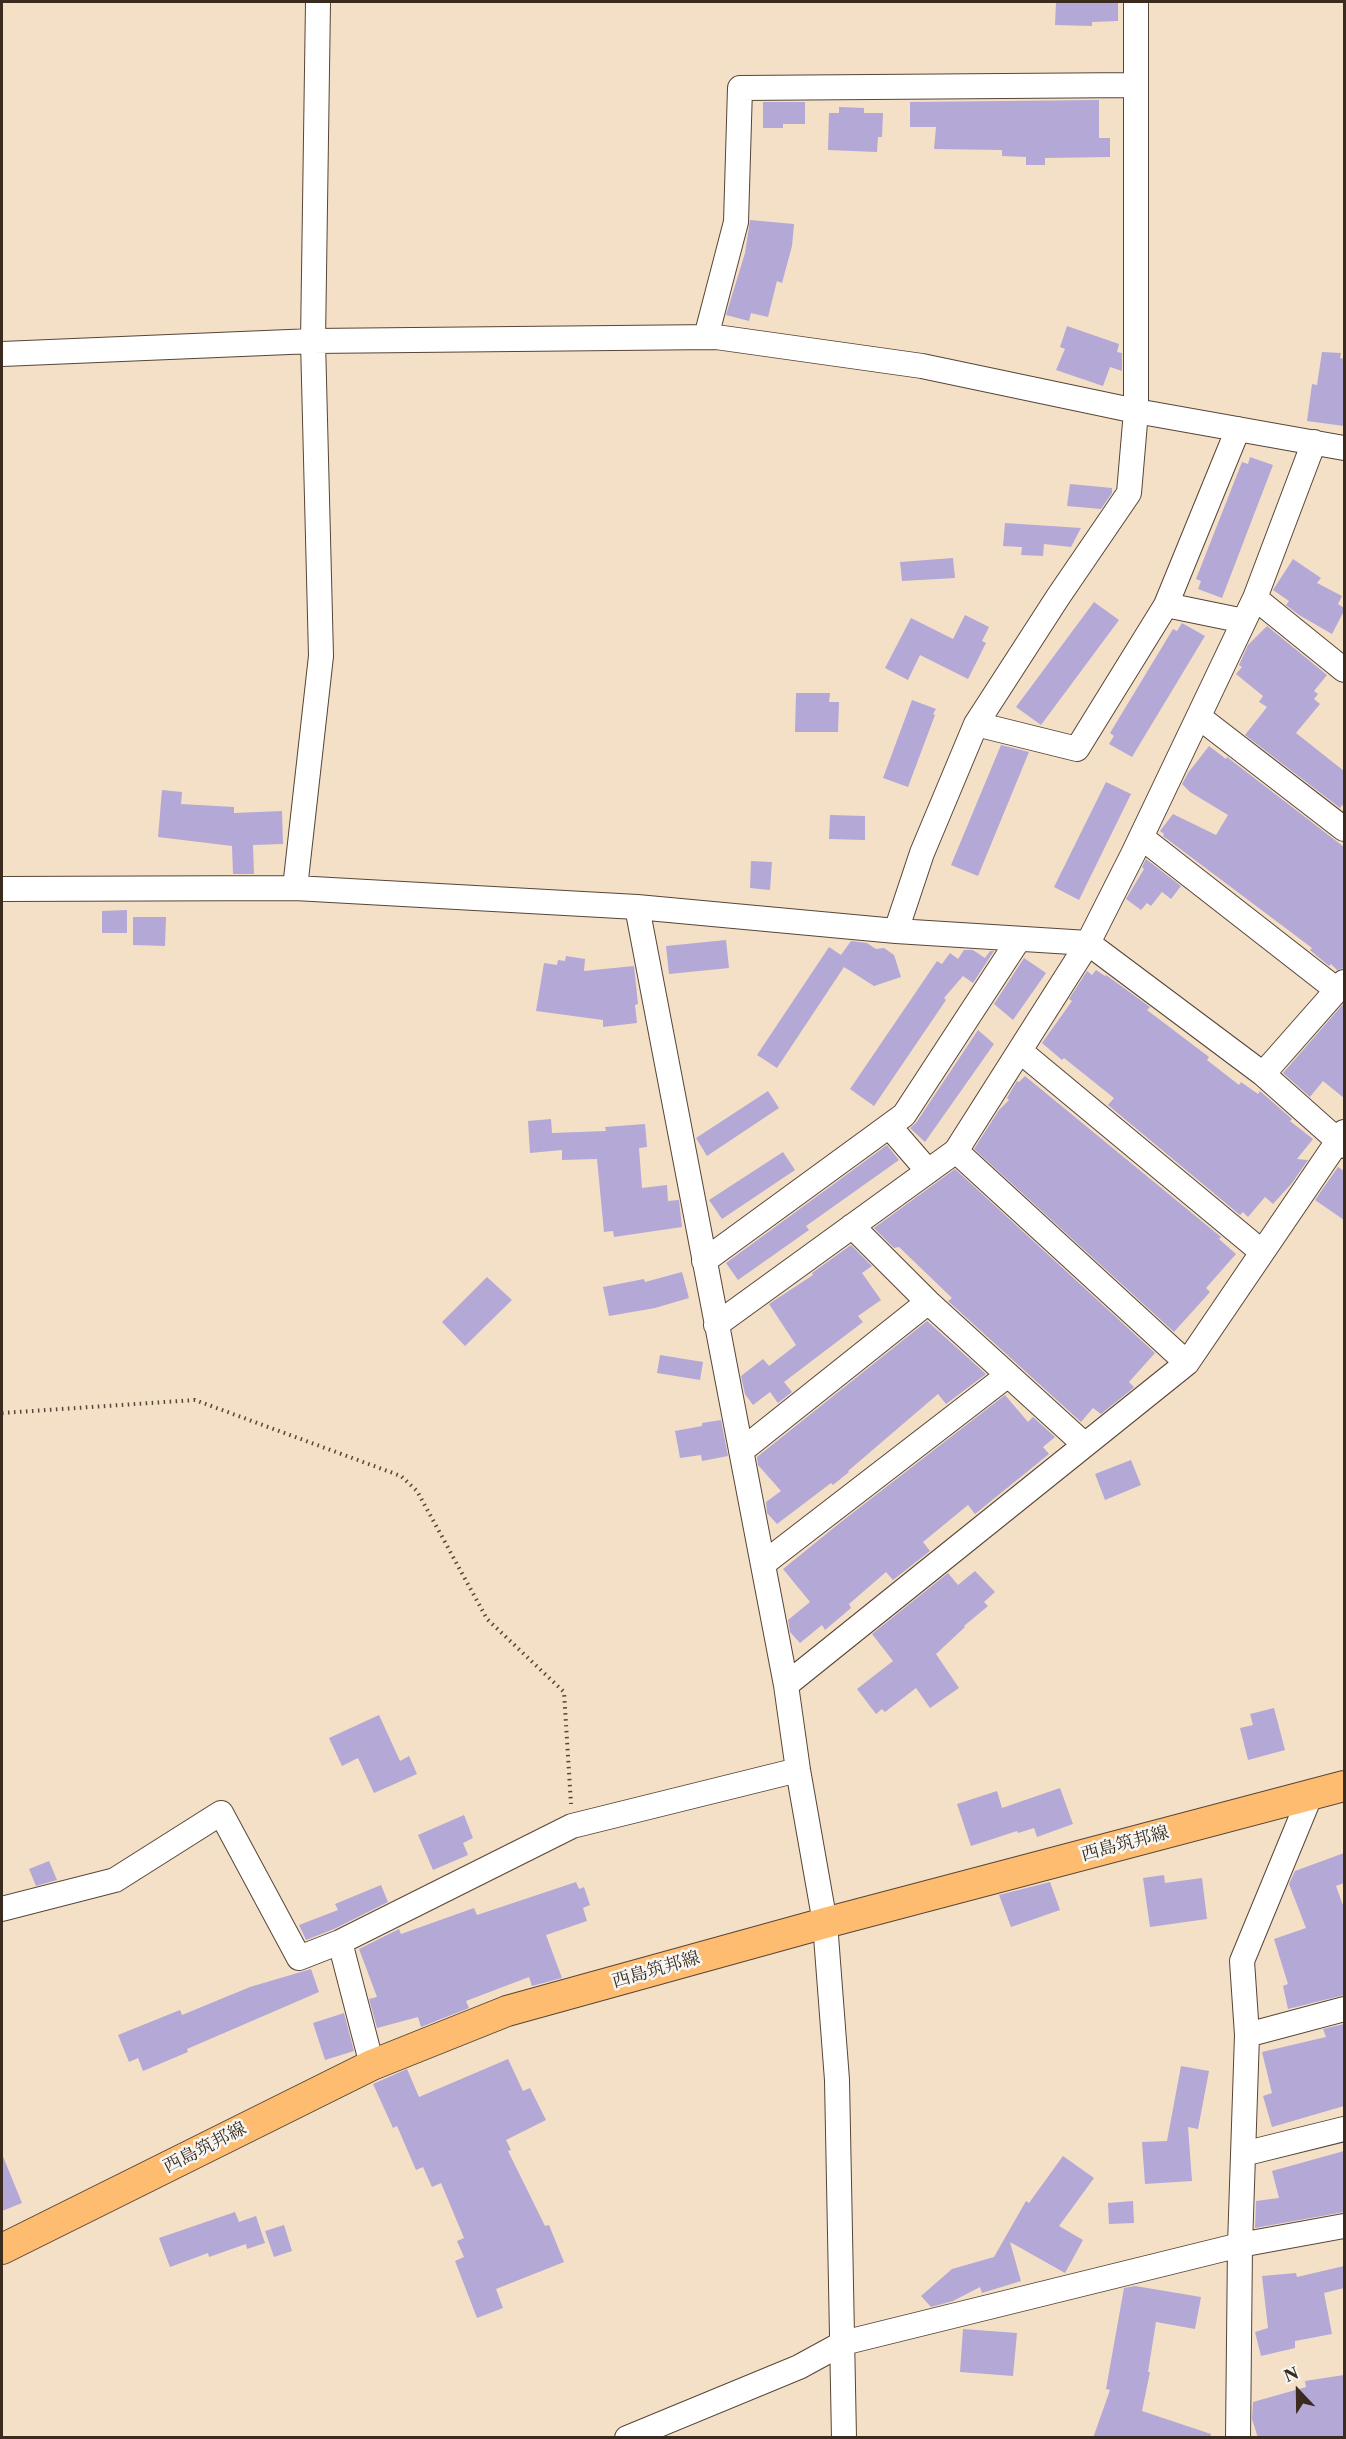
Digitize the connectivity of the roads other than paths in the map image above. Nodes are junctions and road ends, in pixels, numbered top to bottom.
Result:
1 (318, 2) edge
2 (1136, 2) edge
3 (1136, 85) junction
4 (706, 337) junction
5 (313, 341) junction
6 (2, 354) edge
7 (1136, 411) junction
8 (1238, 429) junction
9 (1314, 442) junction
10 (1344, 448) edge
11 (1254, 598) junction
12 (1166, 605) junction
13 (1244, 621) junction
14 (1342, 663) edge
15 (1199, 717) junction
16 (976, 724) junction
17 (1344, 829) edge
18 (1141, 837) junction
19 (295, 888) junction
20 (2, 889) edge
21 (637, 907) junction
22 (896, 930) junction
23 (1019, 939) junction
24 (1088, 943) junction
25 (1341, 986) edge
26 (1020, 1051) junction
27 (1263, 1074) junction
28 (889, 1126) junction
29 (1342, 1140) edge
30 (956, 1151) junction
31 (928, 1171) junction
32 (852, 1226) junction
33 (1262, 1252) junction
34 (704, 1261) junction
35 (928, 1302) junction
36 (716, 1325) junction
37 (1187, 1362) junction
38 (1008, 1375) junction
39 (1084, 1445) junction
40 (741, 1451) junction
41 (763, 1564) junction
42 (786, 1685) junction
43 (798, 1770) junction
44 (1344, 1786) edge
45 (1311, 1794) junction
46 (2, 1910) edge
47 (825, 1923) junction
48 (340, 1942) junction
49 (1344, 2009) edge
50 (1246, 2035) junction
51 (372, 2065) junction
52 (1344, 2128) edge
53 (1243, 2154) junction
54 (1344, 2226) edge
55 (1240, 2245) junction
56 (2, 2249) edge
57 (843, 2343) junction
58 (627, 2438) edge
59 (844, 2438) edge
60 (1238, 2438) edge

1 - 5 street
2 - 3 street
3 - 4 street
3 - 7 street
4 - 5 street
4 - 7 street
5 - 6 street
5 - 19 street
7 - 8 street
7 - 16 street
8 - 9 street
8 - 12 street
9 - 10 street
9 - 11 street
11 - 13 street
11 - 14 street
12 - 13 street
12 - 16 street
13 - 15 street
15 - 17 street
15 - 18 street
16 - 22 street
18 - 24 street
18 - 25 street
19 - 20 street
19 - 21 street
21 - 22 street
21 - 34 street
22 - 23 street
23 - 24 street
23 - 28 street
24 - 26 street
24 - 27 street
25 - 27 street
26 - 30 street
26 - 33 street
27 - 29 street
28 - 31 street
28 - 34 street
29 - 33 street
30 - 31 street
30 - 37 street
31 - 32 street
32 - 35 street
32 - 36 street
33 - 37 street
34 - 36 street
35 - 38 street
35 - 40 street
36 - 40 street
37 - 39 street
38 - 39 street
38 - 41 street
39 - 42 street
40 - 41 street
41 - 42 street
42 - 43 street
43 - 47 street
43 - 48 street
44 - 45 main road, 西島筑邦線
45 - 47 main road, 西島筑邦線
45 - 50 street
46 - 48 street
47 - 51 main road, 西島筑邦線
47 - 57 street
48 - 51 street
49 - 50 street
50 - 53 street
51 - 56 main road, 西島筑邦線
52 - 53 street
53 - 55 street
54 - 55 street
55 - 57 street
55 - 60 street
57 - 58 street
57 - 59 street

